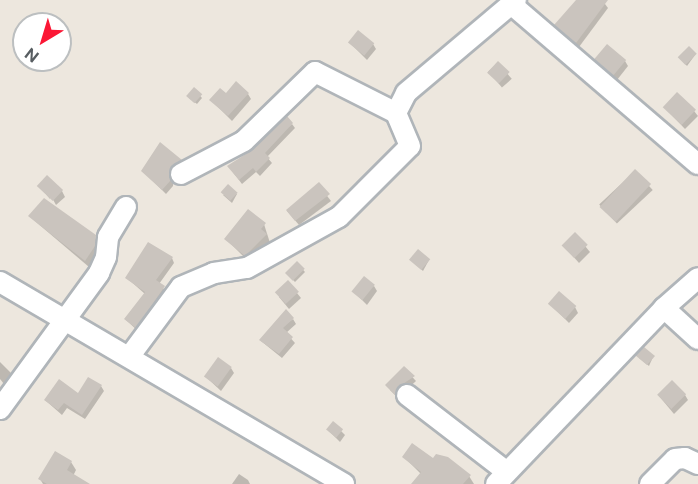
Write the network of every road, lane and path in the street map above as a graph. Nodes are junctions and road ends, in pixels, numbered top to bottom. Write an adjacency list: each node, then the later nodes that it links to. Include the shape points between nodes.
1 (513, 2): 2 (street, via 420,78); 3 (street)
2 (396, 113): 4 (street, via 315,72 244,141); 11 (street, via 410,146 339,217 247,268 214,273 181,286)
3 (698, 164)
4 (181, 174)
5 (126, 207): 9 (street, via 108,237 104,266)
6 (698, 278): 8 (street)
7 (0, 282): 9 (street)
8 (664, 308): 10 (street); 15 (street)
9 (65, 321): 11 (street); 13 (street)
10 (698, 339)
11 (129, 357): 16 (street)
12 (407, 395): 15 (street)
13 (0, 409)
14 (698, 464): 17 (street, via 686,458 675,459)
15 (502, 478)
16 (344, 484)
17 (650, 484)

